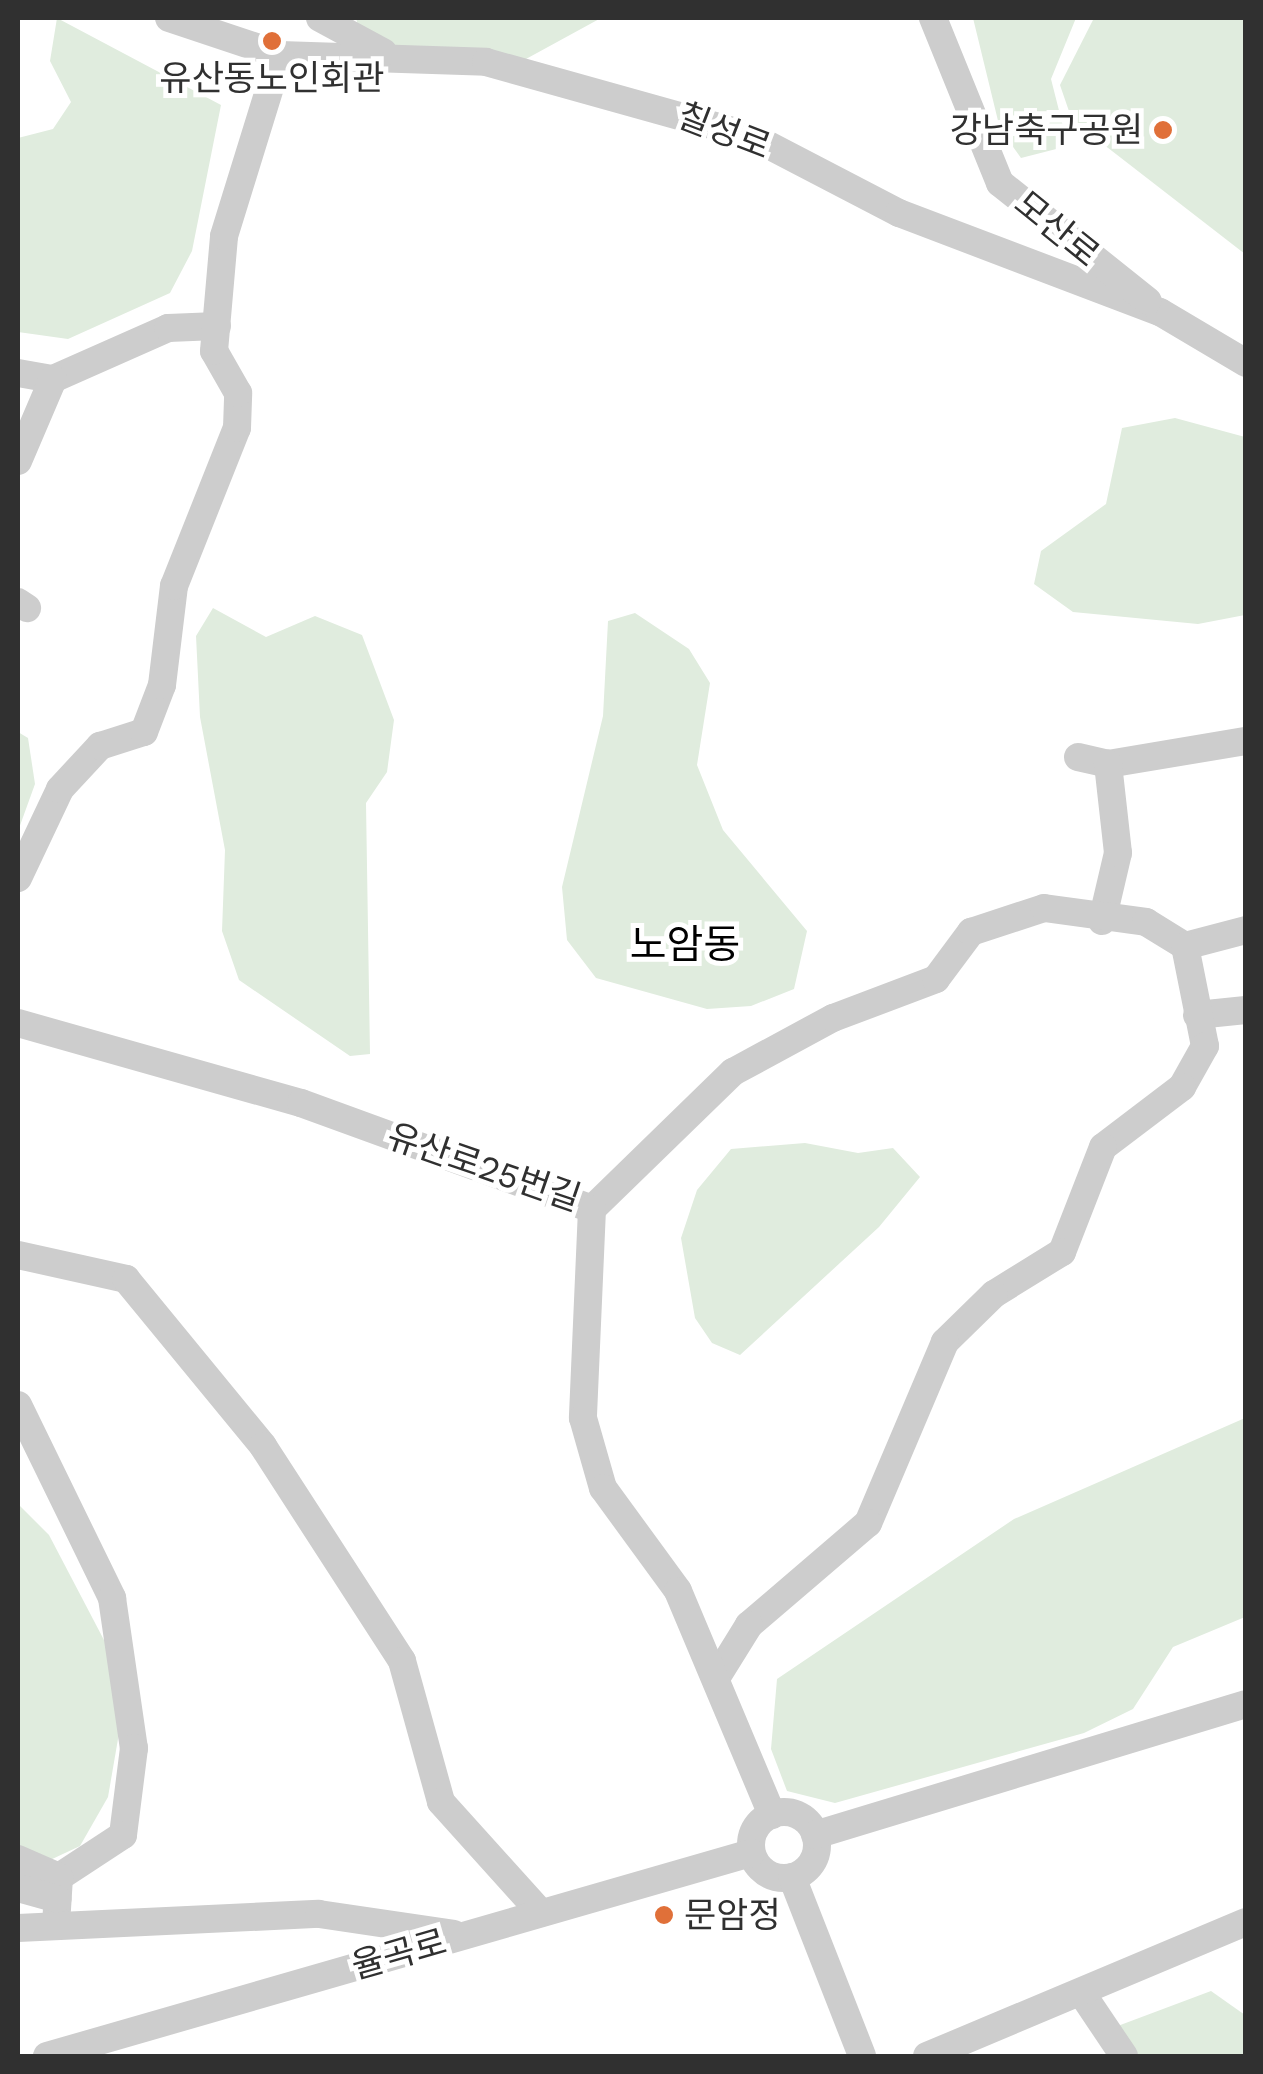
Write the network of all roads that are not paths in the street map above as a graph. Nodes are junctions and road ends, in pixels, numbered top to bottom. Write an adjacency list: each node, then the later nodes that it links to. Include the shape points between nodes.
1 (169, 18): 5 (street, 칠성로)
2 (320, 18): 4 (street)
3 (933, 18): 6 (street, 모산로, via 1000,183)
4 (383, 52): 5 (street, 칠성로); 6 (street, 칠성로, via 503,66 750,136 899,213)
5 (280, 55): 7 (street, via 224,236)
6 (1160, 312): 8 (street, 칠성로)
7 (216, 326): 10 (street, via 168,328); 15 (street, via 214,351 238,393 236,428 174,586 162,686 144,732 100,746 60,789)
8 (1246, 363)
9 (18, 372): 10 (street)
10 (53, 379): 11 (street)
11 (18, 461)
12 (1246, 741): 14 (street)
13 (1078, 757): 14 (street)
14 (1108, 764): 16 (street, via 1118,853)
15 (18, 878)
16 (1102, 921): 18 (street, 유산로25번길, via 1146,922); 22 (street, 유산로25번길, via 1044,908 972,932 936,978 817,1026 733,1072)
17 (1246, 930): 18 (street)
18 (1186, 946): 20 (street)
19 (1246, 1010): 20 (street)
20 (1197, 1014): 25 (street, via 1205,1046 1190,1073 1104,1146 1069,1214 1062,1252 994,1294 944,1344 868,1523 748,1625)
21 (18, 1023): 22 (street, 유산로25번길, via 301,1103)
22 (592, 1208): 25 (street, via 583,1418 603,1488 678,1591)
23 (22, 1246): 34 (street, via 126,1279 263,1446 402,1661 441,1802)
24 (18, 1405): 33 (street, via 106,1582 128,1688 130,1819)
25 (718, 1675): 27 (street)
26 (1246, 1704): 28 (street)
27 (772, 1815): 28 (street, via 802,1818); 29 (street, via 754,1831)
28 (815, 1835): 31 (street, via 815,1856)
29 (752, 1853): 31 (street, via 762,1870); 34 (street, 율곡로)
30 (18, 1859): 33 (street)
31 (792, 1877): 41 (street)
32 (18, 1888): 33 (street)
33 (58, 1901): 36 (street); 37 (street, via 318,1914)
34 (541, 1913): 37 (street, 율곡로)
35 (1246, 1922): 38 (street)
36 (18, 1928)
37 (463, 1935): 40 (street, 율곡로)
38 (1081, 1992): 39 (street); 42 (street)
39 (1100, 2028): 43 (street); 44 (street)
40 (47, 2056)
41 (862, 2056)
42 (927, 2056)
43 (1110, 2056)
44 (1124, 2056)

